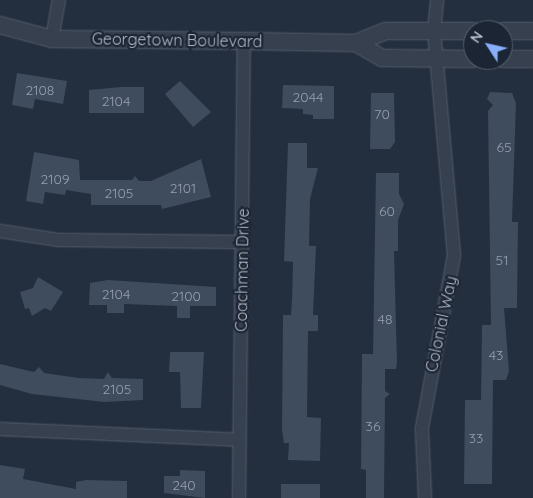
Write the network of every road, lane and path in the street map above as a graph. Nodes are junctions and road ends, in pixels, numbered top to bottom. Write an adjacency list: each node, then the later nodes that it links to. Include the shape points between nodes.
1 (59, 0): 8 (street)
2 (437, 0): 4 (street, Colonial Way)
3 (0, 25): 8 (street, Georgetown Boulevard)
4 (434, 30): 5 (street, Georgetown Boulevard); 10 (street, Georgetown Boulevard, via 386,31); 11 (street, Colonial Way)
5 (463, 31)
6 (513, 31): 7 (street)
7 (533, 31)
8 (52, 39): 9 (street, Georgetown Boulevard)
9 (244, 41): 10 (street, Georgetown Boulevard); 16 (street, Coachman Drive)
10 (356, 43): 11 (street, Georgetown Boulevard, via 382,58)
11 (437, 59): 12 (street, Georgetown Boulevard); 20 (street, Colonial Way, via 454,255 422,428)
12 (463, 59)
13 (513, 59): 14 (street)
14 (533, 59)
15 (0, 231): 16 (street, via 59,240)
16 (242, 242): 18 (street, Coachman Drive)
17 (0, 430): 18 (street)
18 (239, 440): 19 (street, Coachman Drive)
19 (239, 498)
20 (425, 498)

